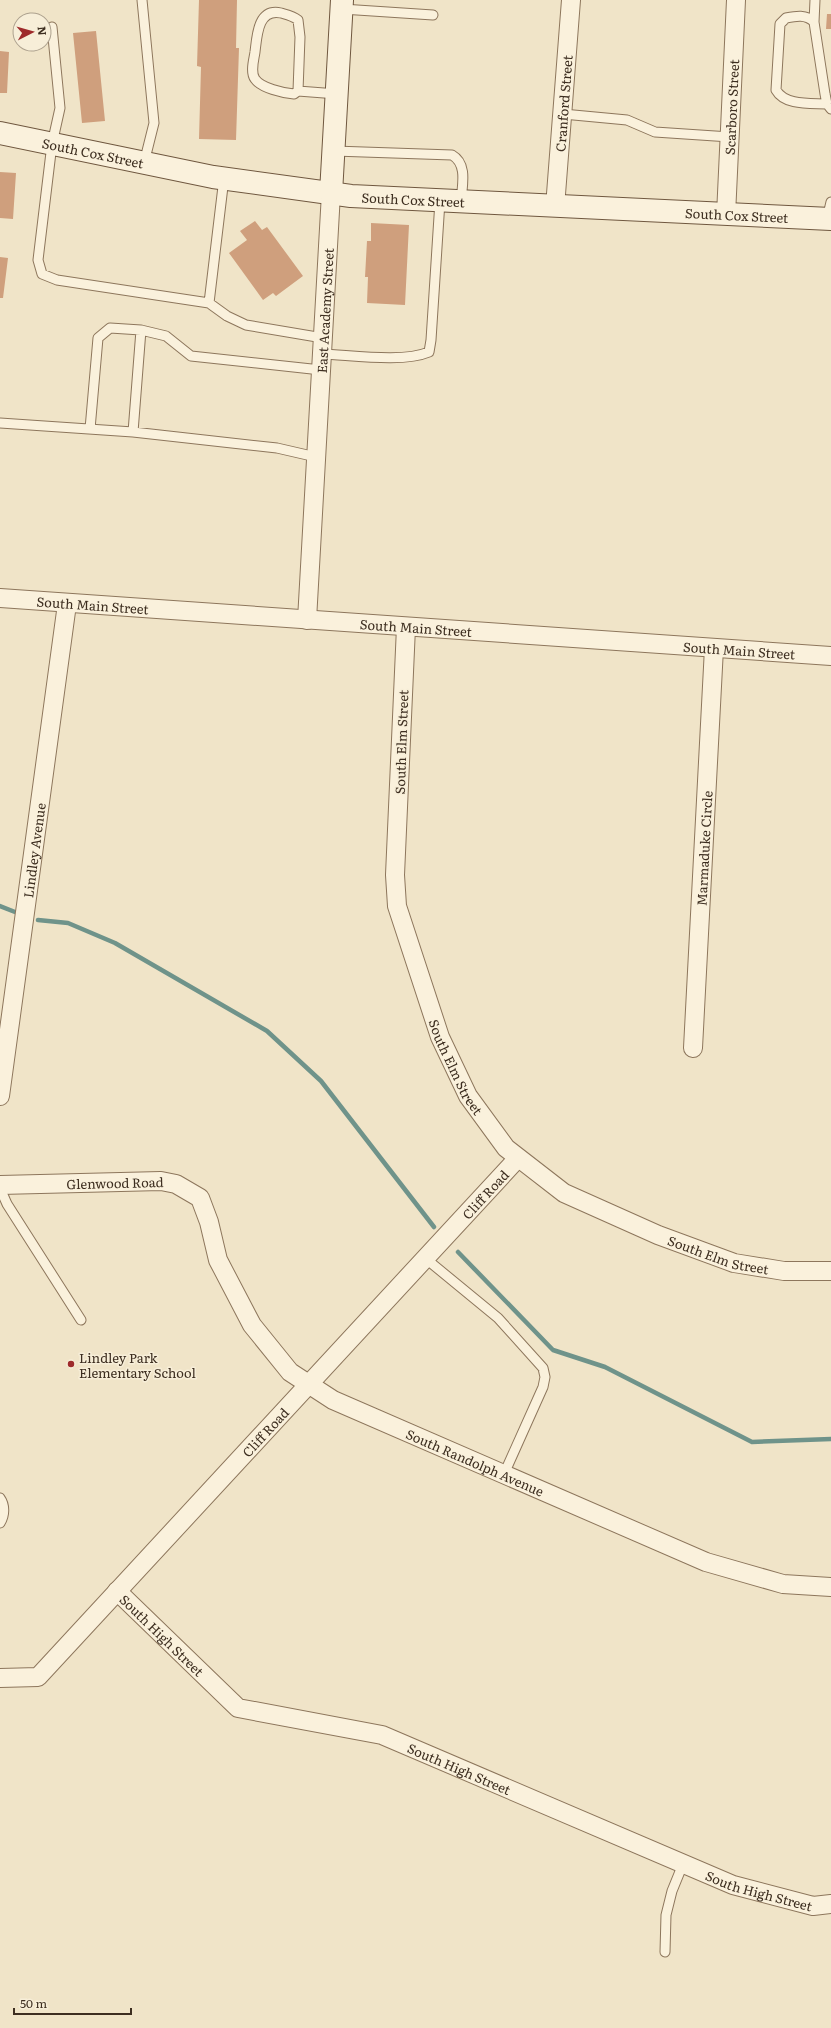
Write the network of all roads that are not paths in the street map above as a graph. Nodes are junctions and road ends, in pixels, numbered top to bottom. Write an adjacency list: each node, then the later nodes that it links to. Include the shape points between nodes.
1 (142, 0): 17 (lane, via 154,123)
2 (571, 0): 12 (street, Cranford Street)
3 (736, 0): 14 (street, Scarboro Street)
4 (815, 0): 7 (lane)
5 (342, 4): 6 (lane); 10 (main road, East Academy Street)
6 (433, 16)
7 (814, 22): 11 (lane); 11 (lane, via 811,18 796,16 786,18 780,24 776,90 788,101)
8 (52, 27): 15 (lane, via 60,108)
9 (298, 91): 9 (lane, via 298,20 293,16 272,12 266,14 260,23 252,68 253,77 281,93 294,94); 10 (lane)
10 (337, 94): 16 (main road, East Academy Street)
11 (829, 106)
12 (562, 114): 14 (lane, via 627,120 655,132); 21 (street, Cranford Street)
13 (0, 133): 15 (main road, South Cox Street)
14 (730, 137): 22 (street, Scarboro Street)
15 (52, 144): 17 (main road, South Cox Street); 24 (lane, via 38,260 42,274 57,280)
16 (334, 151): 19 (main road, East Academy Street); 20 (lane, via 452,155 461,164 463,173)
17 (144, 163): 18 (main road, South Cox Street)
18 (224, 178): 19 (main road, South Cox Street); 24 (lane)
19 (332, 193): 20 (main road, South Cox Street); 26 (street, East Academy Street)
20 (451, 201): 21 (main road, South Cox Street); 26 (lane, via 429,352 420,356 389,357)
21 (555, 207): 22 (main road, South Cox Street)
22 (726, 214): 23 (main road, South Cox Street)
23 (830, 214)
24 (209, 303): 26 (lane, via 246,325)
25 (141, 330): 26 (lane, via 166,336 190,356); 28 (lane, via 110,328 98,338); 29 (lane)
26 (322, 354): 30 (street, East Academy Street)
27 (0, 423): 28 (lane)
28 (90, 428): 29 (lane)
29 (134, 432): 30 (lane, via 277,448)
30 (316, 457): 33 (street, East Academy Street)
31 (0, 598): 32 (street, South Main Street)
32 (67, 604): 33 (street, South Main Street); 38 (street, Lindley Avenue)
33 (307, 620): 34 (street, South Main Street)
34 (406, 627): 35 (street, South Main Street); 39 (street, South Elm Street, via 395,875 397,906 440,1037 468,1096 506,1148)
35 (714, 648): 36 (street, South Main Street); 37 (street, Marmaduke Circle)
36 (831, 656)
37 (692, 1048)
38 (0, 1096)
39 (518, 1158): 42 (street, Cliff Road); 43 (street, South Elm Street, via 564,1193 658,1235 734,1263 784,1271)
40 (0, 1186): 41 (street, Glenwood Road, via 161,1182 176,1184 200,1198); 44 (lane, via 7,1204)
41 (209, 1222): 45 (street, South Randolph Avenue, via 218,1260 252,1325 290,1372)
42 (425, 1258): 45 (street, Cliff Road); 46 (lane, via 498,1318 543,1368 543,1387)
43 (831, 1271)
44 (81, 1320)
45 (309, 1384): 46 (street, South Randolph Avenue, via 333,1400); 50 (street, Cliff Road)
46 (504, 1474): 49 (street, South Randolph Avenue, via 706,1562 782,1584)
47 (0, 1498): 48 (lane, via 4,1509)
48 (0, 1523)
49 (831, 1587)
50 (117, 1591): 51 (street, Cliff Road, via 38,1677); 52 (street, South High Street, via 238,1708 382,1735)
51 (0, 1678)
52 (683, 1864): 53 (street, South High Street, via 733,1885 813,1906); 54 (lane, via 666,1915)
53 (831, 1904)
54 (665, 1952)

